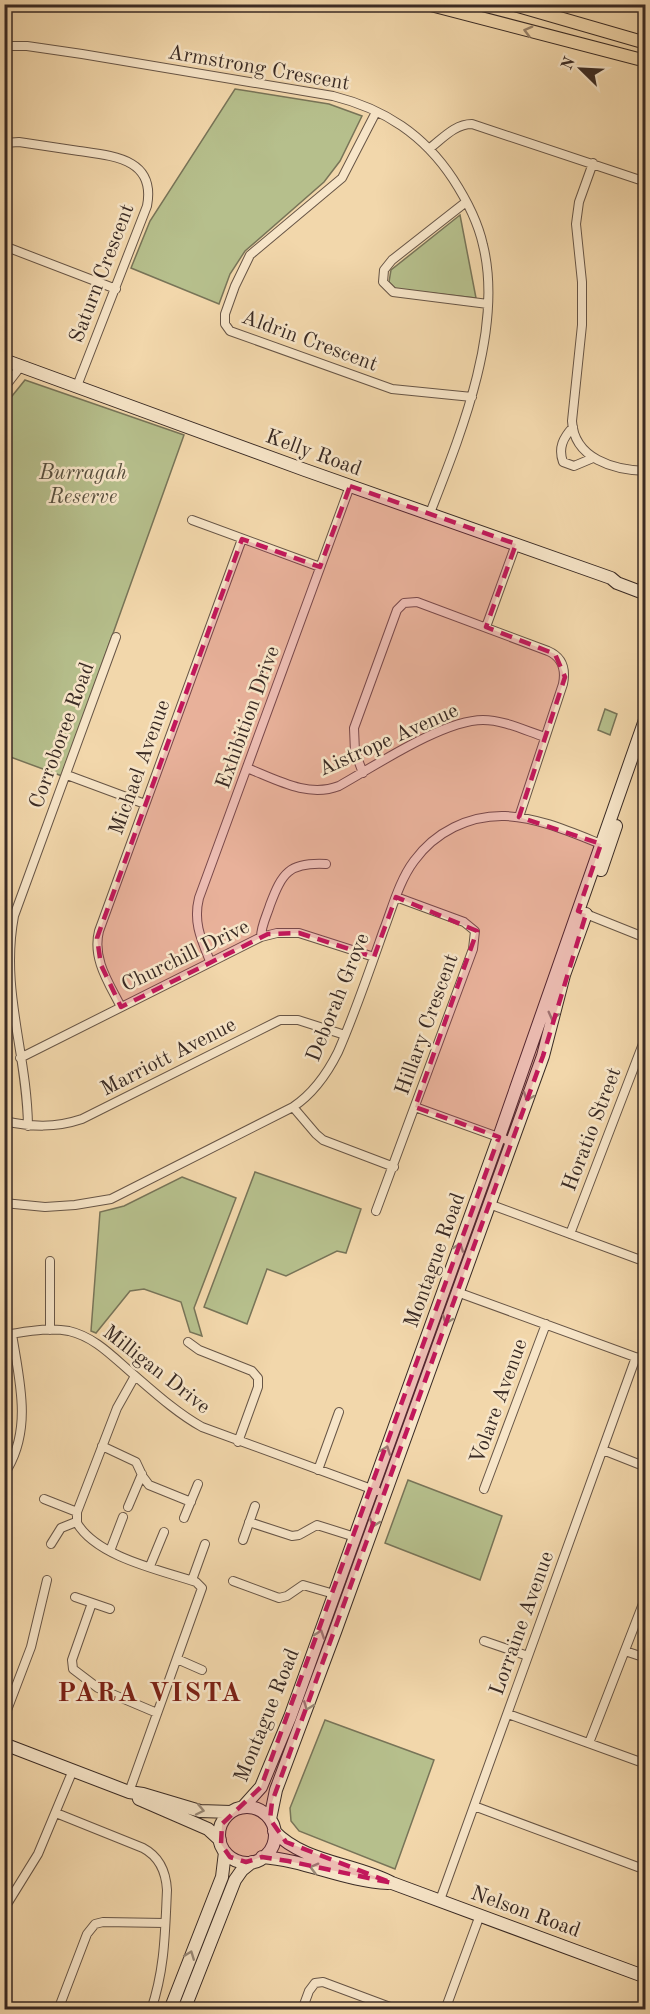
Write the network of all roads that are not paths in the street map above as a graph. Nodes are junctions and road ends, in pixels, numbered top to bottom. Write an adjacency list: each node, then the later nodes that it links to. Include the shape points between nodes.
1 (427, 4): 5 (main road, one-way to 1)
2 (511, 4): 3 (main road)
3 (645, 43)
4 (4, 46): 6 (street, Armstrong Crescent, via 27,46 321,94)
5 (645, 61)
6 (376, 112): 8 (street, Armstrong Crescent); 19 (street, Aldrin Crescent, via 342,177 250,255 225,314 225,324 230,331 392,389)
7 (4, 143): 13 (street, Saturn Crescent, via 114,156 130,162 143,174 149,190 147,206)
8 (430, 148): 9 (street, via 451,131 472,123); 11 (street, Armstrong Crescent)
9 (592, 164): 10 (street); 20 (street, via 576,224 582,325)
10 (645, 182)
11 (466, 202): 14 (street, Armstrong Crescent, via 484,246); 14 (street, via 392,260 384,270 383,282 389,290 401,293)
12 (4, 246): 13 (street)
13 (116, 288): 17 (street, Saturn Crescent)
14 (488, 304): 19 (street, Armstrong Crescent)
15 (4, 360): 16 (main road, Kelly Road)
16 (21, 366): 17 (main road, Kelly Road); 18 (street)
17 (77, 386): 23 (main road, Kelly Road)
18 (4, 388)
19 (472, 397): 24 (street, Armstrong Crescent)
20 (573, 427): 21 (street, via 579,443); 21 (street, via 561,446 563,462 574,466)
21 (593, 458): 22 (street)
22 (645, 471)
23 (350, 486): 24 (main road, Kelly Road); 28 (street, Exhibition Drive)
24 (430, 513): 27 (main road, Kelly Road)
25 (192, 520): 26 (street)
26 (242, 539): 28 (street); 40 (street, Michael Avenue)
27 (516, 544): 29 (main road, Kelly Road); 32 (street)
28 (320, 567): 37 (street, Exhibition Drive)
29 (611, 578): 30 (main road, Kelly Road); 31 (main road, Kelly Road)
30 (645, 586)
31 (645, 594)
32 (486, 627): 35 (street, via 555,654 561,661 565,677); 38 (street, via 417,602 400,606 354,728 355,752)
33 (116, 637): 39 (street, Corroboree Road)
34 (645, 717): 42 (main road, Montague Road)
35 (546, 737): 38 (street, Aistrope Avenue, via 497,722 475,721 430,735); 41 (street)
36 (645, 742): 42 (main road, Montague Road)
37 (247, 768): 38 (street, Aistrope Avenue, via 311,791 332,788); 49 (street, Exhibition Drive, via 197,905 197,927)
38 (363, 773)
39 (67, 775): 40 (street); 53 (street, Corroboree Road, via 14,916 7,948 5,977)
40 (145, 804): 50 (street, Michael Avenue, via 97,938 100,965)
41 (519, 817): 42 (street, Deborah Grove); 44 (street, Deborah Grove, via 483,817 452,828 413,862)
42 (605, 845): 45 (main road, Montague Road)
43 (326, 864): 46 (street, via 295,868 281,878)
44 (396, 897): 48 (street, Deborah Grove); 55 (street, Hillary Crescent, via 464,922 476,933)
45 (582, 913): 47 (street); 58 (main road, Montague Road); 59 (main road, Montague Road, one-way to 59, via 543,1056)
46 (261, 937): 48 (street, Churchill Drive, via 299,933); 49 (street, Churchill Drive)
47 (645, 938)
48 (374, 957): 51 (street, Deborah Grove)
49 (210, 961): 50 (street, Churchill Drive)
50 (121, 1007): 53 (street, Churchill Drive)
51 (345, 1035): 54 (street, Deborah Grove, via 328,1071 309,1095); 57 (street, Marriott Avenue, via 298,1020 280,1020 90,1116 62,1125)
52 (645, 1036): 64 (street, Horatio Street)
53 (20, 1058): 57 (street, Corroboree Road)
54 (293, 1107): 60 (street, via 323,1140); 61 (street, Deborah Grove, via 111,1199 45,1207)
55 (415, 1107): 58 (street); 60 (street, Hillary Crescent)
56 (4, 1120): 57 (street, Marriott Avenue)
57 (28, 1126)
58 (499, 1137): 59 (street); 67 (main road, Montague Road, one-way to 58)
59 (512, 1142): 62 (main road, Montague Road)
60 (394, 1167): 63 (street, Hillary Crescent)
61 (4, 1203)
62 (489, 1204): 64 (street); 68 (main road, Montague Road)
63 (376, 1211)
64 (570, 1234): 66 (street)
65 (50, 1261): 70 (street)
66 (645, 1262)
67 (445, 1287): 68 (main road); 85 (main road, Montague Road, one-way to 67)
68 (457, 1292): 69 (street); 87 (main road, Montague Road, one-way to 87)
69 (546, 1324): 73 (street); 86 (street, Volare Avenue)
70 (50, 1330): 71 (street, Milligan Drive); 75 (street, Milligan Drive, via 68,1331 92,1340)
71 (8, 1335): 81 (street, via 21,1395 22,1420)
72 (188, 1342): 77 (street, via 257,1376 259,1384)
73 (636, 1357): 74 (street); 79 (street, Lorraine Avenue)
74 (645, 1361)
75 (135, 1376): 77 (street, Milligan Drive, via 188,1419); 78 (street, via 119,1402)
76 (339, 1412): 82 (street)
77 (238, 1442): 82 (street, Milligan Drive)
78 (102, 1446): 83 (street, via 134,1460); 92 (street)
79 (603, 1450): 80 (street); 114 (street, Lorraine Avenue)
80 (645, 1467)
81 (8, 1468)
82 (318, 1470): 85 (street, Milligan Drive)
83 (141, 1474): 89 (street, via 152,1487); 91 (street)
84 (198, 1484): 89 (street)
85 (371, 1490): 87 (street, Milligan Drive); 98 (main road, Montague Road)
86 (484, 1490)
87 (385, 1494): 129 (main road, Montague Road, one-way to 129, via 276,1790)
88 (44, 1499): 92 (street)
89 (190, 1502): 94 (street)
90 (255, 1506): 96 (street)
91 (128, 1507)
92 (77, 1512): 95 (street)
93 (123, 1517): 102 (street)
94 (184, 1518)
95 (76, 1522): 100 (street, via 61,1528); 102 (street, via 88,1537)
96 (249, 1522): 98 (street, via 292,1536 317,1525); 99 (street)
97 (164, 1532): 103 (street)
98 (355, 1537): 107 (main road, Montague Road)
99 (243, 1540)
100 (51, 1544)
101 (206, 1544): 104 (street)
102 (110, 1551): 103 (street)
103 (150, 1566): 104 (street)
104 (192, 1580): 116 (street, via 202,1586)
105 (47, 1581): 120 (street, via 31,1647)
106 (233, 1581): 107 (street, via 279,1598 305,1585)
107 (334, 1594): 127 (main road, Montague Road, one-way to 107, via 258,1792 270,1767)
108 (645, 1596): 113 (street)
109 (75, 1597): 110 (street)
110 (92, 1603): 111 (street); 118 (street, via 72,1660 73,1669 98,1688)
111 (110, 1610)
112 (484, 1641): 114 (street)
113 (625, 1651): 115 (street); 121 (street)
114 (528, 1656): 119 (street, Lorraine Avenue)
115 (645, 1658)
116 (177, 1659): 117 (street); 118 (street)
117 (202, 1670)
118 (157, 1713): 125 (street)
119 (508, 1714): 121 (street); 126 (street, Lorraine Avenue)
120 (4, 1718)
121 (590, 1743): 123 (street)
122 (4, 1744): 124 (main road)
123 (645, 1764)
124 (73, 1770): 125 (main road); 128 (street)
125 (129, 1792): 127 (main road, one-way to 127, via 200,1811); 131 (main road, via 208,1829)
126 (474, 1806): 134 (street); 136 (street, Lorraine Avenue)
127 (237, 1810): 129 (main road, via 256,1808); 131 (main road, via 222,1824)
128 (56, 1813): 137 (street, via 34,1863); 139 (street, via 153,1854 162,1865 166,1880)
129 (270, 1819): 130 (main road)
130 (274, 1831): 133 (main road, via 272,1846); 135 (main road, Nelson Road, via 302,1851 375,1874)
131 (220, 1840): 132 (main road)
132 (225, 1852): 133 (main road, via 236,1860); 143 (main road, one-way to 132, via 222,1877)
133 (257, 1860): 135 (main road, Nelson Road, one-way to 133, via 288,1861); 144 (main road, via 239,1873 228,1895)
134 (645, 1870)
135 (392, 1884): 136 (main road, Nelson Road)
136 (440, 1900): 138 (main road, Nelson Road)
137 (4, 1909)
138 (480, 1915): 140 (main road, Nelson Road); 147 (street)
139 (165, 1923): 141 (street, via 95,1924 89,1929); 142 (street, via 163,1963)
140 (645, 1977)
141 (58, 2010)
142 (151, 2010)
143 (170, 2010)
144 (184, 2010)
145 (302, 2010): 146 (street, via 315,1983 323,1982)
146 (398, 2010)
147 (445, 2010)

